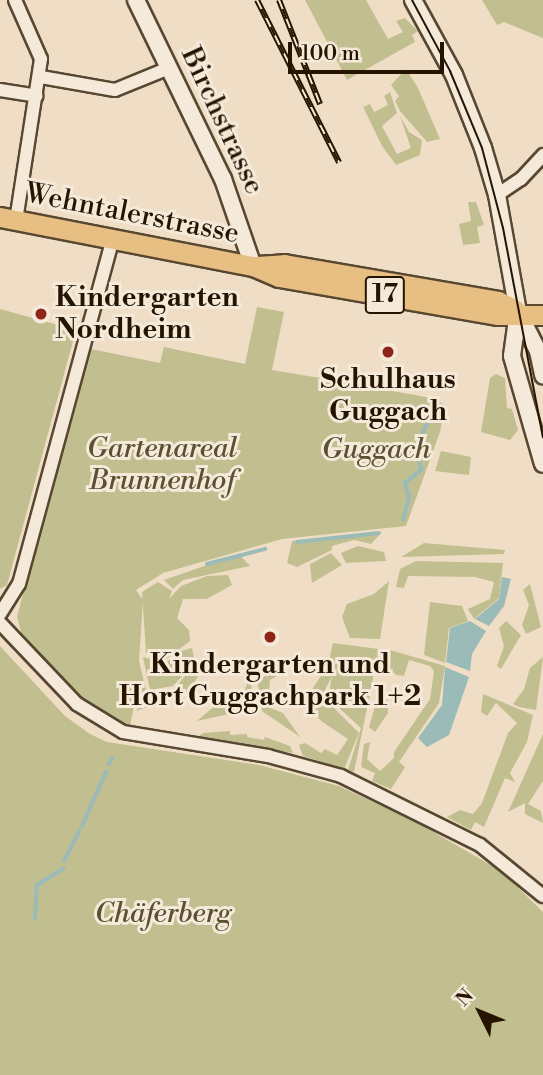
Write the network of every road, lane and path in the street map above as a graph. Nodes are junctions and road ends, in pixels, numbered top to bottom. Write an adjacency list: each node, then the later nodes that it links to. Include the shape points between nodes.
1 (15, 0): 5 (street, via 39,48)
2 (136, 0): 4 (street, Birchstrasse)
3 (413, 0): 9 (street, via 470,111)
4 (169, 68): 5 (street, via 114,90); 12 (street, Birchstrasse, via 223,179)
5 (41, 77): 7 (street)
6 (0, 90): 7 (street)
7 (37, 96): 10 (street)
8 (543, 155): 9 (street, via 522,179)
9 (497, 195): 13 (street)
10 (8, 219): 11 (main road, Wehntalerstrasse / 17)
11 (113, 238): 12 (main road, Wehntalerstrasse / 17); 17 (street, via 19,584)
12 (253, 266): 13 (main road, Wehntalerstrasse / 17, via 279,277 475,311)
13 (518, 312): 14 (main road, Wehntalerstrasse / 17); 15 (street, via 538,351); 16 (street, via 512,356)
14 (543, 316)
15 (543, 375)
16 (543, 464)
17 (0, 614)
18 (0, 622): 19 (street, via 62,693 123,732 268,756 365,786 480,845)
19 (543, 896)

